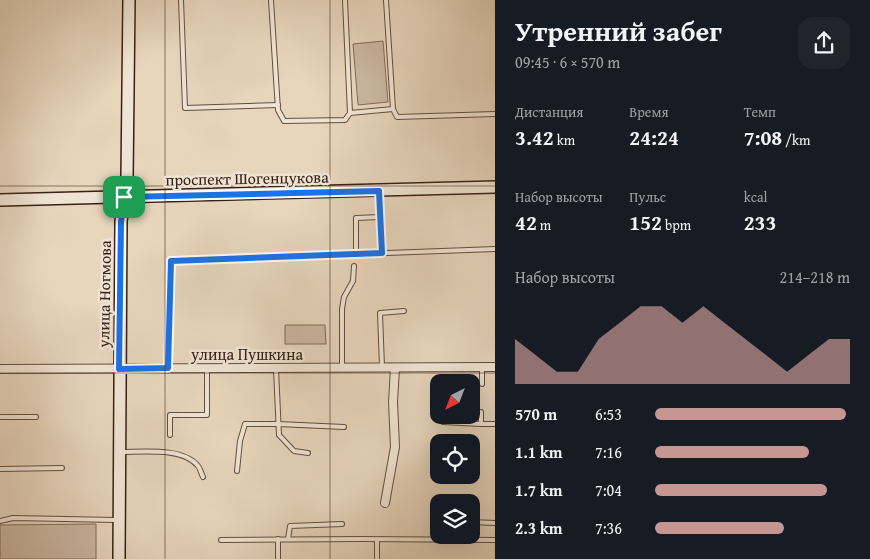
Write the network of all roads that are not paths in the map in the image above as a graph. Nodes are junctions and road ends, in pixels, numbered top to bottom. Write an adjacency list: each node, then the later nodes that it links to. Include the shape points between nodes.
1 (129, 0): 12 (street, улица Ногмова, via 127,178)
2 (181, 0): 6 (lane, via 185,108)
3 (271, 0): 6 (lane)
4 (345, 0): 8 (lane)
5 (386, 0): 7 (lane)
6 (278, 105): 8 (lane, via 284,121 345,120)
7 (394, 109): 8 (lane); 9 (lane, via 398,117)
8 (350, 113)
9 (495, 114)
10 (495, 187): 11 (street, проспект Шогенцукова)
11 (379, 191): 12 (street, проспект Шогенцукова); 14 (lane)
12 (124, 197): 13 (street, проспект Шогенцукова); 29 (street, улица Ногмова)
13 (0, 200)
14 (380, 217): 16 (lane); 17 (lane, via 356,218)
15 (495, 249): 16 (lane)
16 (382, 253): 17 (lane)
17 (356, 254): 22 (lane, via 171,261)
18 (354, 266): 25 (lane, via 353,281 344,297 342,309)
19 (404, 311): 26 (lane, via 380,313)
20 (482, 367): 21 (street, улица Пушкина); 27 (street, улица Пушкина); 30 (lane)
21 (495, 367)
22 (168, 368): 23 (street, улица Пушкина); 29 (street, улица Пушкина)
23 (208, 368): 24 (street, улица Пушкина); 38 (lane, via 207,415 170,415)
24 (276, 368): 25 (street, улица Пушкина); 34 (lane)
25 (342, 368): 26 (street, улица Пушкина)
26 (382, 368): 27 (street, улица Пушкина)
27 (395, 368): 45 (street, via 395,447)
28 (0, 369): 29 (street, улица Пушкина)
29 (119, 369): 39 (street, улица Ногмова)
30 (482, 384)
31 (481, 412): 35 (lane)
32 (0, 417): 33 (lane)
33 (36, 418)
34 (278, 424): 37 (lane); 40 (lane, via 279,435 294,451); 43 (lane, via 245,424)
35 (481, 424): 36 (lane)
36 (495, 424)
37 (344, 427)
38 (170, 435)
39 (119, 452): 44 (lane, via 180,455 198,466); 46 (street, улица Ногмова)
40 (308, 453)
41 (62, 468): 42 (lane)
42 (0, 469)
43 (237, 471)
44 (203, 477)
45 (385, 503)
46 (119, 520): 47 (lane, via 13,518); 56 (street, улица Ногмова)
47 (0, 522)
48 (480, 522): 49 (lane)
49 (495, 523)
50 (342, 524): 52 (lane, via 290,526)
51 (278, 539): 52 (lane); 53 (lane); 57 (lane)
52 (288, 539): 54 (lane)
53 (221, 540)
54 (377, 540): 55 (lane); 58 (lane)
55 (495, 540)
56 (119, 559)
57 (278, 559)
58 (378, 559)

